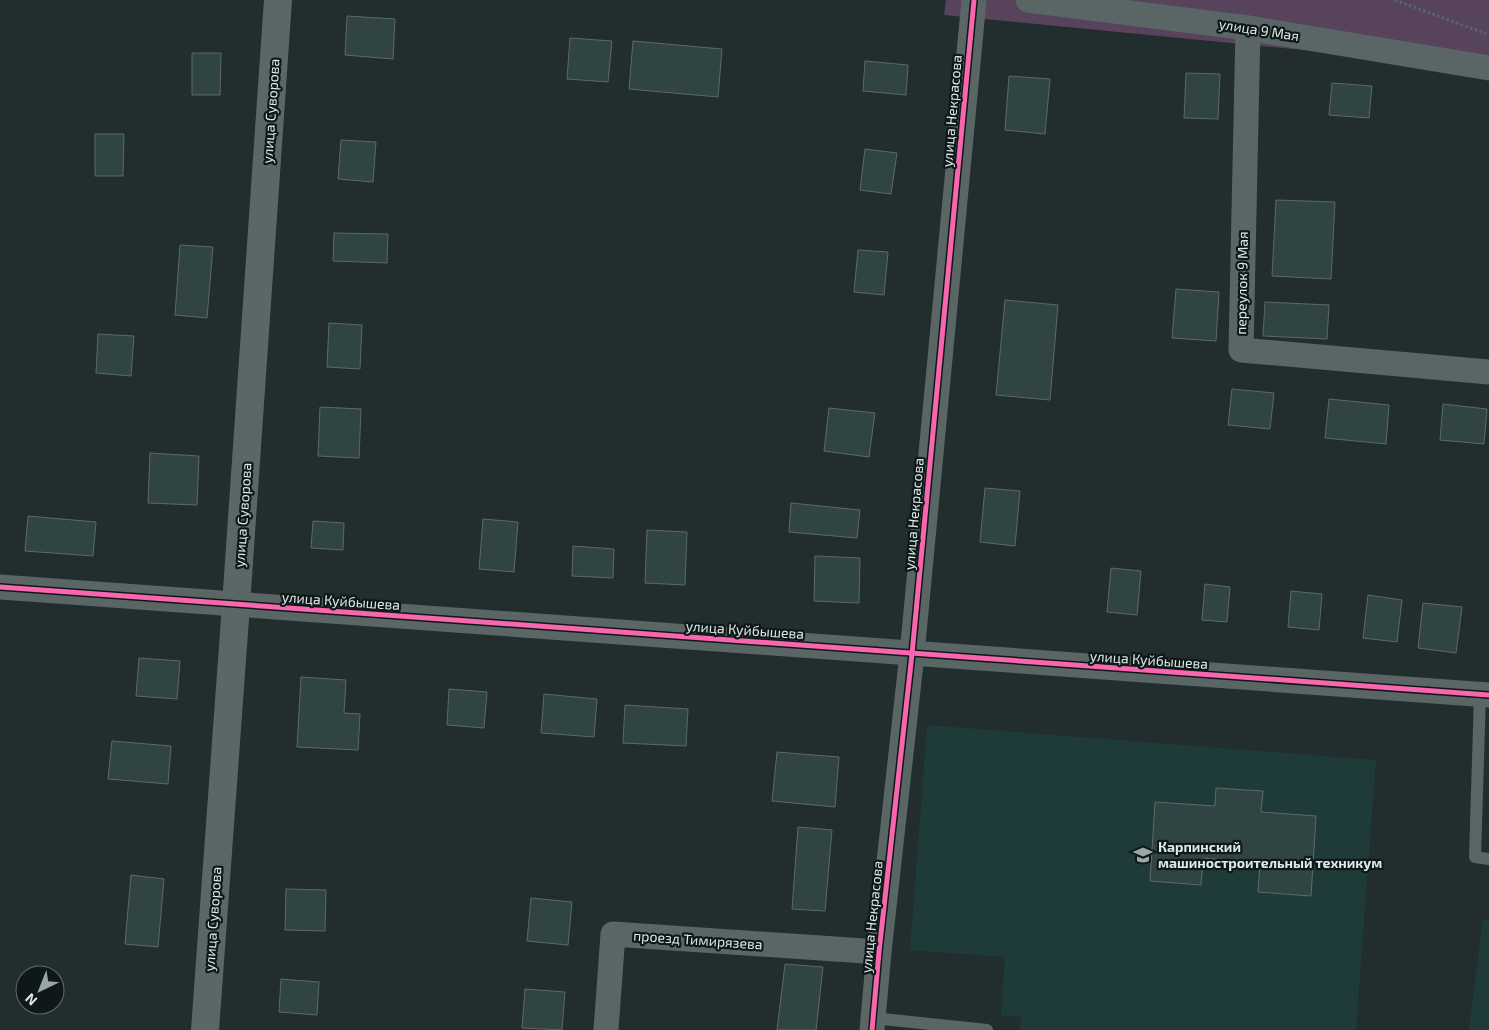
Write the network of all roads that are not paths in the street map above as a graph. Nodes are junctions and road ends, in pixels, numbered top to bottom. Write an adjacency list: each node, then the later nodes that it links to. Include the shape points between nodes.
1 (278, 0): 8 (street, улица Суворова)
2 (974, 0): 9 (street, улица Некрасова)
3 (1028, 0): 4 (street, улица 9 Мая)
4 (1248, 28): 5 (street, улица 9 Мая); 6 (street, переулок 9 Мая, via 1241,350)
5 (1489, 68)
6 (1489, 372)
7 (0, 588): 8 (street, улица Куйбышева)
8 (236, 604): 9 (street, улица Куйбышева); 14 (street, улица Суворова)
9 (912, 654): 10 (street, улица Куйбышева); 12 (street, улица Некрасова)
10 (1485, 695): 11 (lane, via 1475,857)
11 (1489, 859)
12 (879, 952): 13 (street, улица Некрасова); 15 (street, проезд Тимирязева, via 613,934)
13 (873, 1024): 16 (lane)
14 (205, 1030)
15 (606, 1030)
16 (988, 1030)

